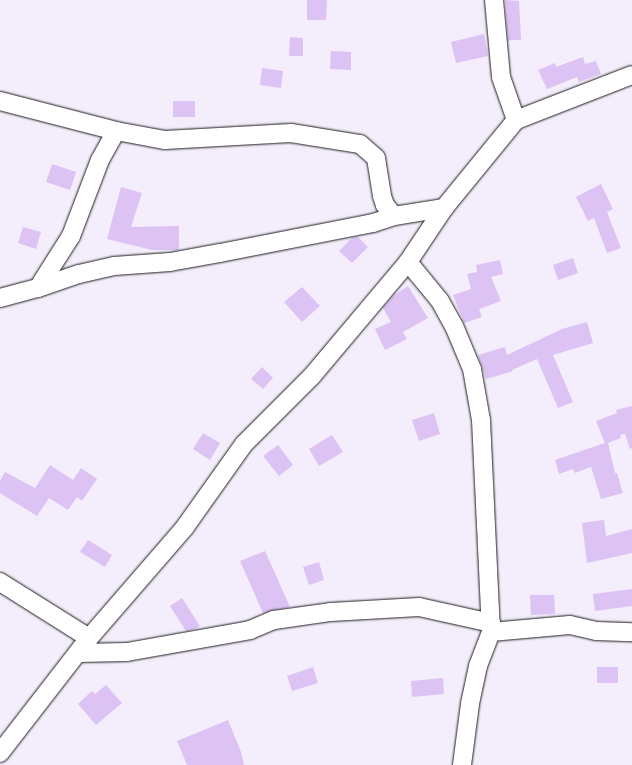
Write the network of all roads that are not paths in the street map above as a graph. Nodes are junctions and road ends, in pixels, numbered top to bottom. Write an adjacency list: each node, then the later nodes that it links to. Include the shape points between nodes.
1 (494, 0): 4 (street, via 501,77)
2 (632, 75): 4 (street)
3 (0, 101): 5 (street)
4 (516, 120): 6 (street)
5 (116, 131): 7 (street, via 165,140 291,133 360,144 376,158 382,196 385,205); 9 (street, via 100,160 71,236)
6 (444, 208): 7 (street); 8 (street)
7 (394, 216): 9 (street, via 373,223 170,262 114,266 79,274)
8 (408, 262): 12 (street, via 440,301 454,326 472,369 477,390); 14 (street, via 312,376 244,444 185,527)
9 (38, 288): 10 (street)
10 (0, 298)
11 (0, 582): 14 (street)
12 (491, 628): 13 (street, via 570,626 596,631); 15 (street, via 419,607 331,612 274,620 250,630 127,652); 17 (street, via 478,666)
13 (632, 632)
14 (89, 638): 15 (street)
15 (78, 653): 16 (street)
16 (0, 753)
17 (462, 765)

